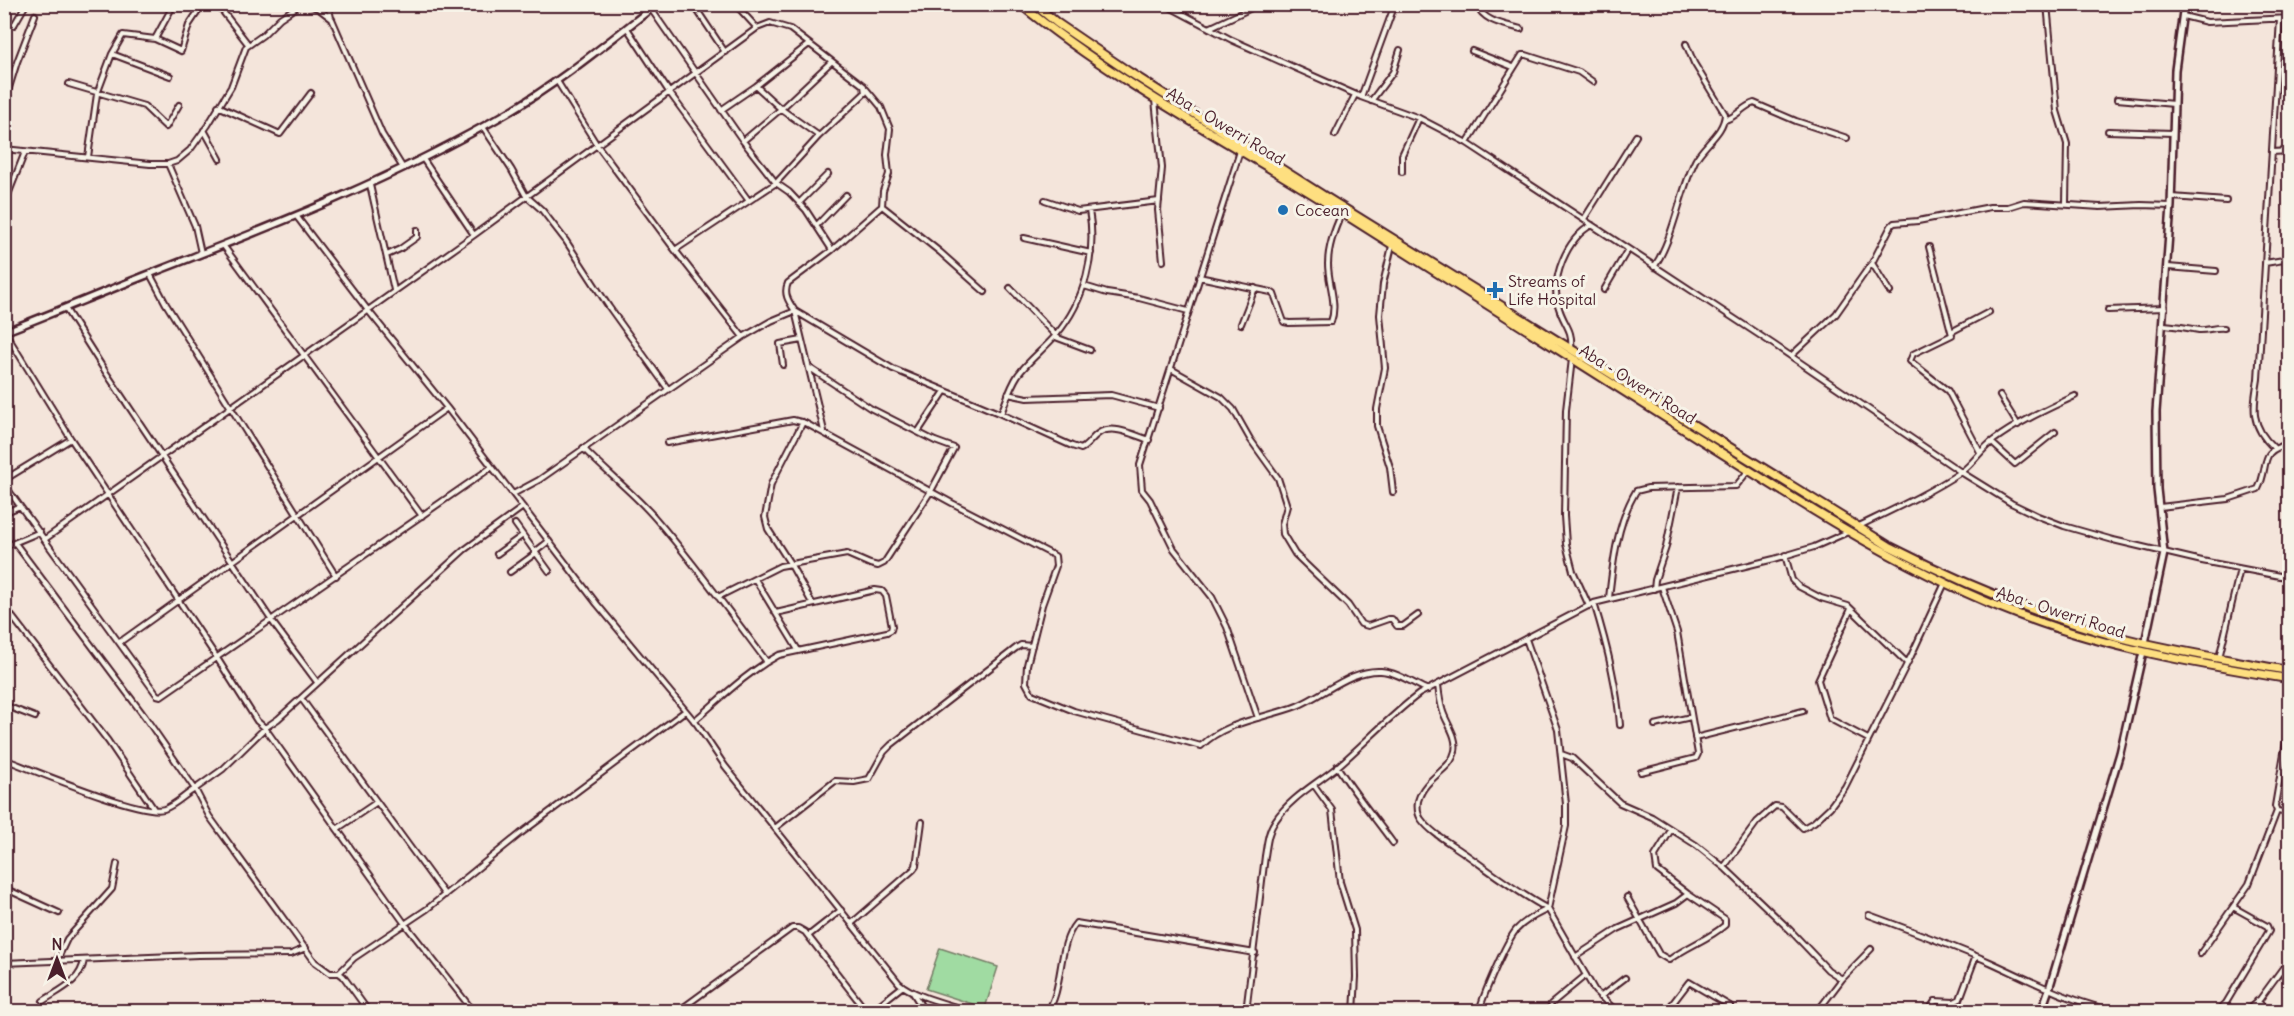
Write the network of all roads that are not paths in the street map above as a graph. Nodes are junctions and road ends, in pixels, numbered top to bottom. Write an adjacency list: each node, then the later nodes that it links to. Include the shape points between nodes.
1 (174, 4): 31 (street)
2 (217, 4): 32 (street)
3 (302, 4): 32 (street)
4 (308, 4): 24 (street)
5 (328, 4): 24 (street)
6 (657, 4): 19 (street)
7 (693, 4): 37 (street)
8 (735, 4): 28 (street)
9 (1020, 4): 53 (highway, Aba - Owerri Road)
10 (1034, 4): 150 (highway, Aba - Owerri Road, via 1129,72)
11 (1164, 4): 29 (street)
12 (1260, 4): 29 (street)
13 (1395, 4): 52 (street)
14 (1476, 4): 30 (street, via 1488,19)
15 (2047, 4): 97 (street, via 2057,111 2067,144)
16 (2184, 4): 22 (street)
17 (2287, 4): 23 (street)
18 (26, 6): 26 (street, via 14,26)
19 (651, 9): 27 (street); 41 (street)
20 (197, 13): 31 (street, via 181,51)
21 (35, 15): 56 (street)
22 (2182, 16): 25 (street, via 2207,22); 58 (street)
23 (2288, 18): 25 (street)
24 (332, 19): 84 (street, via 380,128)
25 (2280, 19): 79 (street)
26 (4, 21)
27 (627, 28): 43 (street); 48 (street)
28 (757, 28): 33 (street, via 766,23 780,24); 37 (street)
29 (1208, 28): 51 (street)
30 (1521, 29)
31 (155, 39): 38 (street, via 123,34)
32 (248, 44): 59 (street, via 231,87)
33 (809, 44): 39 (street); 46 (street)
34 (1686, 44): 63 (street, via 1725,114)
35 (1400, 50): 55 (street, via 1393,72)
36 (1472, 51): 40 (street)
37 (725, 52): 41 (street)
38 (112, 54): 42 (street); 50 (street)
39 (831, 62): 47 (street); 60 (street)
40 (1513, 67): 44 (street, via 1526,55 1579,72); 73 (street)
41 (696, 74): 48 (street); 61 (street)
42 (170, 76)
43 (557, 81): 64 (street); 74 (street)
44 (1593, 82)
45 (69, 84): 50 (street)
46 (756, 86): 60 (street); 61 (street)
47 (866, 89): 69 (street); 99 (street, via 881,107 890,129 889,174)
48 (669, 92): 74 (street); 92 (street)
49 (311, 93): 59 (street, via 280,134)
50 (97, 94): 57 (street, via 144,106 166,127); 80 (street)
51 (1355, 94): 52 (street); 68 (street)
52 (1361, 98): 55 (street)
53 (1155, 99): 76 (highway, Aba - Owerri Road); 94 (street, via 1162,168)
54 (2117, 99): 58 (street)
55 (1371, 101): 62 (street)
56 (4, 104)
57 (179, 105)
58 (2174, 105): 67 (street)
59 (218, 106): 65 (street)
60 (781, 109): 69 (street); 72 (street)
61 (721, 110): 72 (street)
62 (1419, 118): 73 (street); 85 (street, via 1402,155)
63 (1724, 120): 71 (street, via 1734,118 1754,103); 123 (street, via 1697,156 1664,253)
64 (483, 127): 82 (street); 90 (street)
65 (204, 130): 81 (street); 83 (street, via 190,150)
66 (2108, 131): 67 (street)
67 (2174, 133): 91 (street)
68 (1335, 135)
69 (819, 136): 87 (street)
70 (1636, 136): 104 (street)
71 (1846, 138)
72 (743, 141): 87 (street)
73 (1467, 143): 104 (street)
74 (597, 144): 90 (street); 114 (street)
75 (4, 149): 78 (street)
76 (1240, 150): 102 (highway, Aba - Owerri Road); 127 (street)
77 (2289, 151): 79 (street)
78 (25, 152): 80 (street); 98 (street)
79 (2272, 152): 122 (street)
80 (88, 157): 83 (street)
81 (219, 159)
82 (423, 159): 84 (street); 108 (street)
83 (168, 164): 117 (street, via 195,226)
84 (404, 168): 88 (street)
85 (1402, 172)
86 (828, 174): 96 (street)
87 (776, 183): 92 (street); 96 (street)
88 (370, 185): 103 (street); 118 (street)
89 (846, 195): 105 (street)
90 (526, 196): 108 (street); 158 (street, via 566,241)
91 (2172, 197): 95 (street); 100 (street)
92 (749, 201): 114 (street)
93 (1045, 201): 101 (street, via 1073,210)
94 (1159, 201): 101 (street); 120 (street)
95 (2226, 201)
96 (799, 203): 105 (street)
97 (2066, 203): 100 (street, via 2100,207); 121 (street, via 2024,202 1894,223)
98 (4, 205)
99 (882, 206): 115 (street); 133 (street)
100 (2171, 206): 124 (street)
101 (1089, 210): 116 (street)
102 (1342, 213): 111 (highway, Aba - Owerri Road); 130 (street, via 1329,248 1331,322 1284,322 1274,294)
103 (297, 217): 110 (street); 137 (street)
104 (1584, 219): 106 (street)
105 (817, 225): 115 (street)
106 (1592, 225): 113 (street); 150 (street, via 1577,236 1558,282 1557,301 1572,337)
107 (417, 230): 118 (street, via 417,237)
108 (474, 235): 131 (street)
109 (1024, 238): 116 (street)
110 (224, 245): 117 (street); 152 (street)
111 (1392, 246): 154 (highway, Aba - Owerri Road); 188 (street, via 1380,315 1385,368 1377,426)
112 (1929, 247): 145 (street)
113 (1628, 249): 123 (street); 132 (street)
114 (675, 250): 148 (street)
115 (832, 250): 139 (street, via 786,286 787,299)
116 (1091, 253): 128 (street)
117 (201, 254): 126 (street)
118 (387, 255): 131 (street)
119 (2289, 259): 122 (street)
120 (1163, 261)
121 (1872, 263): 134 (street); 153 (street, via 1831,320)
122 (2265, 263): 177 (street, via 2253,406 2262,436)
123 (1654, 267): 153 (street)
124 (2168, 267): 125 (street); 136 (street)
125 (2216, 271)
126 (150, 274): 135 (street); 163 (street)
127 (1199, 277): 130 (street); 140 (street)
128 (1084, 286): 140 (street); 147 (street, via 1069,318)
129 (1010, 288): 147 (street)
130 (1255, 288): 142 (street)
131 (394, 290): 137 (street)
132 (1604, 290)
133 (985, 292)
134 (1890, 292)
135 (65, 308): 146 (street); 180 (street)
136 (2165, 308): 138 (street); 143 (street)
137 (367, 309): 152 (street); 164 (street)
138 (2108, 310)
139 (795, 311): 148 (street); 149 (street); 159 (street, via 893,369)
140 (1188, 311): 157 (street)
141 (1989, 312): 145 (street)
142 (1241, 324)
143 (2164, 325): 144 (street, via 2199,330); 193 (street, via 2156,412)
144 (2224, 328)
145 (1953, 331): 179 (street, via 1947,338 1913,354 1910,361 1948,391)
146 (5, 332): 172 (street)
147 (1055, 335): 151 (street); 160 (street, via 1018,375)
148 (743, 337): 158 (street)
149 (802, 340): 155 (street, via 780,344); 156 (street)
150 (1571, 349): 198 (highway, Aba - Owerri Road)
151 (1090, 350)
152 (305, 355): 163 (street); 181 (street)
153 (1791, 356): 184 (street)
154 (1572, 358): 183 (highway, Aba - Owerri Road); 227 (street, via 1566,410 1566,535 1573,571)
155 (783, 364)
156 (810, 368): 169 (street); 170 (street, via 870,408)
157 (1171, 369): 165 (street); 230 (street, via 1221,397 1233,409 1278,478 1287,506 1283,534 1295,554 1348,605 1361,624 1368,626 1392,619 1397,626 1403,626)
158 (669, 389): 178 (street)
159 (945, 392): 166 (street); 170 (street)
160 (1008, 394): 165 (street, via 1026,398 1111,395); 166 (street)
161 (2000, 396): 168 (street)
162 (2075, 396): 168 (street)
163 (230, 407): 180 (street); 195 (street)
164 (447, 408): 181 (street); 182 (street)
165 (1159, 408): 173 (street)
166 (1001, 414): 173 (street, via 1081,449 1105,429)
167 (803, 422): 169 (street); 174 (street, via 793,420); 211 (street, via 771,484 765,517 768,530)
168 (2018, 425): 175 (street)
169 (824, 432): 187 (street)
170 (918, 432): 187 (street, via 954,448)
171 (2055, 432): 175 (street, via 2015,464)
172 (70, 439): 185 (street); 190 (street)
173 (1149, 440): 255 (street, via 1140,465 1142,490 1174,549 1212,597 1227,627)
174 (667, 442)
175 (1991, 442): 179 (street)
176 (2289, 444): 177 (street)
177 (2274, 447): 193 (street, via 2268,454 2258,489 2228,499)
178 (583, 448): 189 (street); 221 (street, via 656,519)
179 (1980, 452): 184 (street)
180 (162, 457): 190 (street); 210 (street)
181 (379, 458): 195 (street); 196 (street)
182 (492, 467): 189 (street); 196 (street)
183 (1749, 470): 186 (street, via 1736,486); 199 (highway, Aba - Owerri Road)
184 (1961, 472): 198 (street); 207 (street, via 2038,516)
185 (4, 482): 191 (street)
186 (1678, 487): 220 (street); 222 (street, via 1636,491 1615,552)
187 (931, 491): 211 (street, via 884,563 878,566 847,554); 235 (street, via 1054,555 1056,566)
188 (1393, 492)
189 (513, 494): 192 (street)
190 (109, 495): 202 (street); 223 (street)
191 (21, 506): 194 (street); 200 (street)
192 (522, 507): 203 (street); 246 (street, via 464,550)
193 (2160, 507): 207 (street)
194 (4, 513)
195 (298, 516): 210 (street); 215 (street)
196 (422, 516): 215 (street)
197 (515, 524): 201 (street)
198 (1858, 527): 234 (highway, Aba - Owerri Road, via 1932,568 2015,604)
199 (1848, 531): 209 (street); 218 (highway, Aba - Owerri Road)
200 (40, 532): 202 (street); 204 (street)
201 (523, 535): 206 (street); 208 (street)
202 (45, 540): 233 (street)
203 (549, 541): 206 (street); 251 (street)
204 (15, 543): 205 (street); 268 (street)
205 (4, 548)
206 (536, 553): 213 (street); 214 (street)
207 (2164, 553): 212 (street); 234 (street)
208 (497, 554)
209 (1785, 555): 219 (street); 228 (street, via 1792,580 1798,586)
210 (232, 561): 223 (street); 231 (street)
211 (791, 565): 217 (street, via 780,566); 224 (street)
212 (2240, 569): 216 (street); 239 (street)
213 (549, 571)
214 (510, 572)
215 (336, 576): 231 (street)
216 (2289, 578)
217 (755, 579): 221 (street); 229 (street)
218 (1945, 583): 237 (highway, Aba - Owerri Road, via 2022,616); 241 (street)
219 (1662, 587): 220 (street); 254 (street, via 1677,632)
220 (1654, 589): 222 (street)
221 (718, 597): 240 (street)
222 (1609, 598): 225 (street)
223 (179, 600): 233 (street); 238 (street)
224 (812, 603): 229 (street); 236 (street, via 882,591 891,630)
225 (1594, 603): 227 (street); 258 (street, via 1603,630)
226 (4, 606): 270 (street, via 108,741)
227 (1589, 606): 232 (street)
228 (1851, 609): 241 (street); 262 (street, via 1818,680 1830,719)
229 (776, 612): 236 (street)
230 (1418, 615)
231 (272, 620): 238 (street); 246 (street)
232 (1526, 639): 247 (street); 263 (street, via 1558,730)
233 (120, 642): 238 (street, via 161,696)
234 (2145, 643): 239 (highway, Aba - Owerri Road)
235 (1032, 646): 255 (street, via 1026,683 1032,694 1074,711 1201,746 1210,737); 274 (street, via 1016,648 909,729 884,752 869,778 836,781)
236 (798, 650): 240 (street)
237 (2143, 652): 243 (highway, Aba - Owerri Road); 308 (street, via 2120,753)
238 (217, 658): 260 (street)
239 (2219, 658): 242 (highway, Aba - Owerri Road)
240 (767, 662): 257 (street)
241 (1907, 663): 262 (street)
242 (2246, 663): 243 (highway); 244 (highway, Aba - Owerri Road)
243 (2244, 671): 245 (highway, Aba - Owerri Road)
244 (2289, 671)
245 (2289, 679)
246 (317, 682): 249 (street)
247 (1438, 685): 248 (street); 285 (street, via 1455,751 1447,766 1437,772 1422,792 1417,812 1442,837)
248 (1428, 690): 255 (street, via 1387,672 1369,672 1299,705); 265 (street, via 1396,711)
249 (301, 698): 260 (street); 269 (street)
250 (4, 705): 253 (street)
251 (685, 711): 257 (street); 282 (street)
252 (1803, 711): 261 (street)
253 (34, 717)
254 (1691, 717): 259 (street); 261 (street)
255 (1258, 718)
256 (2289, 718): 271 (street)
257 (694, 721): 274 (street)
258 (1620, 725)
259 (1656, 725)
260 (265, 728): 268 (street); 275 (street)
261 (1695, 738): 266 (street, via 1696,758)
262 (1868, 739): 279 (street, via 1845,787 1814,822 1803,828 1782,807 1775,806 1757,822)
263 (1561, 754): 276 (street, via 1572,758 1620,803); 285 (street, via 1566,826)
264 (4, 759): 270 (street, via 109,799)
265 (1337, 766): 267 (street); 277 (street)
266 (1641, 772)
267 (1314, 785): 295 (street, via 1286,807 1269,835); 324 (street, via 1332,810 1340,882 1355,930)
268 (195, 789): 270 (street, via 176,803); 293 (street, via 209,816)
269 (377, 802): 275 (street); 282 (street)
270 (154, 810)
271 (2277, 810): 272 (street); 284 (street, via 2249,884)
272 (2289, 813)
273 (922, 822): 291 (street, via 916,866)
274 (775, 828): 286 (street)
275 (337, 829): 290 (street)
276 (1671, 830): 279 (street); 281 (street, via 1655,856 1655,865)
277 (1393, 843)
278 (117, 864): 299 (street, via 112,889 67,939)
279 (1724, 867): 306 (street)
280 (4, 888): 287 (street)
281 (1688, 894): 289 (street); 289 (street, via 1726,922 1712,937 1669,960 1659,954)
282 (445, 895): 290 (street)
283 (1627, 897): 289 (street)
284 (2233, 907): 296 (street); 332 (street, via 2267,926 2269,931 2226,1003)
285 (1548, 909): 298 (street); 325 (street, via 1513,933)
286 (841, 910): 291 (street); 292 (street)
287 (59, 913)
288 (1869, 915): 297 (street)
289 (1639, 920): 298 (street)
290 (405, 924): 303 (street, via 354,958); 317 (street)
291 (852, 924): 307 (street)
292 (808, 936): 318 (street, via 792,928); 319 (street)
293 (306, 948): 300 (street, via 291,954); 303 (street, via 323,969)
294 (1871, 949): 306 (street)
295 (1255, 953): 322 (street, via 1076,923 1060,966 1054,1002); 323 (street)
296 (2200, 954)
297 (1976, 956): 308 (street); 329 (street, via 1960,999 1935,1001)
298 (1575, 957): 304 (street)
299 (57, 960): 300 (street); 301 (street)
300 (84, 960): 311 (street, via 79,975)
301 (4, 963)
302 (2289, 972): 312 (street, via 2282,969)
303 (339, 973): 316 (street)
304 (1586, 975): 310 (street); 313 (street)
305 (1625, 978): 310 (street)
306 (1842, 980): 328 (street)
307 (903, 986): 309 (street); 319 (street)
308 (2049, 989): 315 (street); 330 (street)
309 (912, 992): 320 (street); 321 (street)
310 (1600, 997): 326 (street)
311 (43, 1001)
312 (2257, 1001): 333 (street); 334 (street)
313 (1551, 1004)
314 (1730, 1006): 327 (street, via 1689,982)
315 (2105, 1010): 331 (street)
316 (369, 1011)
317 (474, 1011)
318 (677, 1011)
319 (869, 1011)
320 (925, 1011)
321 (971, 1011)
322 (1047, 1011)
323 (1246, 1011)
324 (1354, 1011)
325 (1479, 1011)
326 (1617, 1011)
327 (1666, 1011)
328 (1817, 1011)
329 (1928, 1011)
330 (2041, 1011)
331 (2120, 1011)
332 (2217, 1011)
333 (2245, 1011)
334 (2269, 1011)

